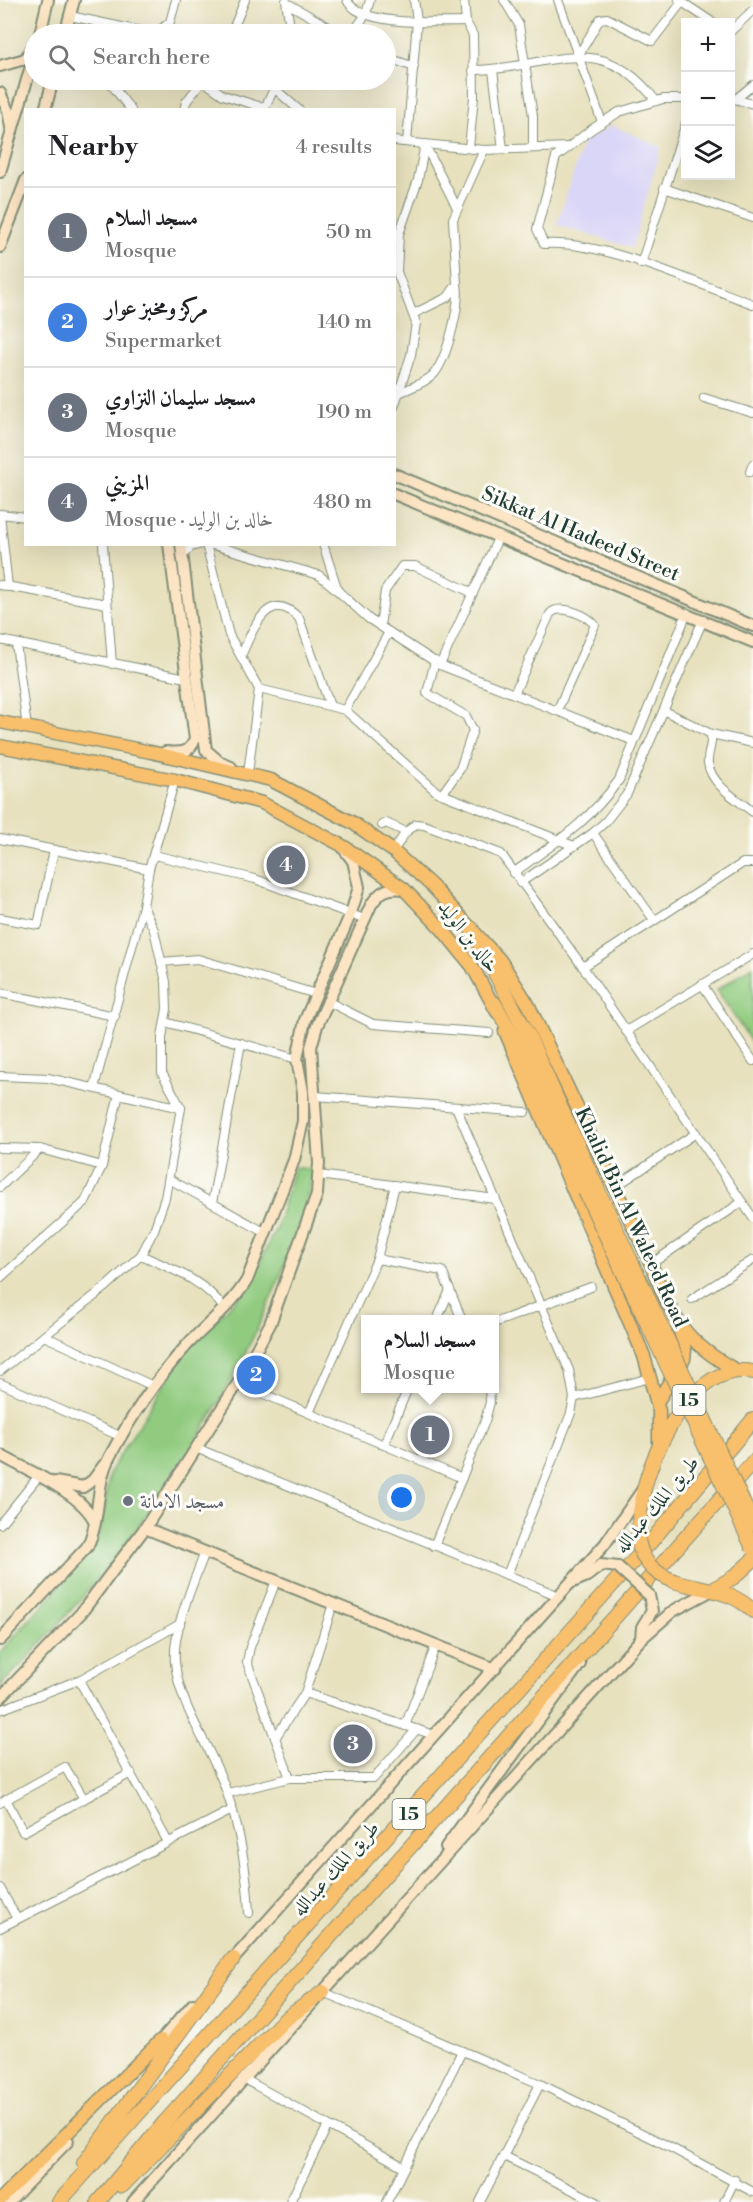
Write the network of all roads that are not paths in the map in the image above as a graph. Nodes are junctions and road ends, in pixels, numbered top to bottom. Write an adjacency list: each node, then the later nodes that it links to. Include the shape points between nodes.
1 (48, 0): 20 (main road)
2 (74, 0): 15 (main road)
3 (176, 0): 24 (street)
4 (245, 0): 25 (street)
5 (348, 0): 14 (street)
6 (370, 0): 14 (street)
7 (414, 0): 18 (street)
8 (464, 0): 19 (street)
9 (504, 0): 33 (street, via 519,25)
10 (558, 0): 30 (street)
11 (680, 1): 16 (street); 30 (street, via 652,41 607,18 600,19)
12 (286, 2): 26 (street); 27 (street)
13 (753, 10): 29 (street)
14 (366, 14): 18 (street); 28 (street)
15 (70, 16): 17 (street); 21 (main road)
16 (705, 18)
17 (97, 21): 22 (street); 23 (street)
18 (417, 21): 19 (street); 35 (street)
19 (466, 22): 36 (street, via 473,35)
20 (42, 24)
21 (68, 24)
22 (97, 24)
23 (110, 24)
24 (167, 24)
25 (235, 24)
26 (289, 24)
27 (324, 24)
28 (359, 24)
29 (735, 27)
30 (578, 56): 33 (street); 51 (street, via 600,58 640,81); 60 (street)
31 (24, 59): 34 (main road)
32 (396, 61): 35 (street)
33 (526, 63): 37 (street); 68 (street)
34 (0, 66)
35 (414, 67): 64 (street)
36 (473, 70): 37 (street); 67 (street)
37 (494, 70): 69 (street)
38 (753, 85): 48 (street)
39 (25, 90): 62 (main road)
40 (50, 90): 53 (main road)
41 (52, 90): 54 (main road)
42 (116, 90): 55 (street)
43 (195, 90): 56 (street)
44 (216, 90): 57 (street)
45 (273, 90): 58 (street)
46 (276, 90): 59 (street)
47 (0, 93): 62 (main road)
48 (735, 97)
49 (735, 98): 52 (street)
50 (681, 99): 51 (street)
51 (657, 101): 60 (street, via 619,112)
52 (753, 104)
53 (46, 108)
54 (51, 108)
55 (129, 108)
56 (184, 108)
57 (262, 108)
58 (265, 108)
59 (297, 108)
60 (602, 122): 66 (street)
61 (685, 126): 73 (street)
62 (12, 136): 71 (main road)
63 (396, 141): 64 (street)
64 (407, 142): 65 (street)
65 (425, 144): 67 (street); 74 (street); 79 (street, via 418,180 399,234)
66 (569, 147): 68 (street); 77 (street, via 556,157 537,229 544,244 604,250)
67 (469, 148): 70 (street)
68 (533, 148): 69 (street)
69 (503, 149): 70 (street)
70 (484, 150): 74 (street)
71 (0, 172)
72 (24, 185): 76 (main road)
73 (664, 188): 75 (street); 77 (street)
74 (457, 208): 78 (street, via 453,219)
75 (753, 218)
76 (0, 247)
77 (641, 264): 80 (street)
78 (457, 284): 81 (street, via 448,297); 82 (street, via 456,321 436,370 424,381)
79 (398, 287): 81 (street)
80 (753, 304)
81 (413, 314): 82 (street, via 416,323 411,355)
82 (399, 393): 84 (street)
83 (704, 398): 85 (street)
84 (396, 401)
85 (753, 413)
86 (396, 475): 105 (main road, Sikkat Al Hadeed Street)
87 (396, 495): 90 (main road, Sikkat Al Hadeed Street)
88 (0, 514): 89 (street); 98 (street)
89 (24, 517)
90 (499, 536): 100 (street); 102 (main road, Sikkat Al Hadeed Street)
91 (103, 546): 101 (street)
92 (169, 546): 113 (main road)
93 (196, 546): 97 (street)
94 (207, 546): 110 (street, via 229,635)
95 (213, 546): 99 (street, via 319,575)
96 (324, 546): 99 (street)
97 (181, 550): 127 (main road, via 206,750 220,763)
98 (4, 586): 101 (street)
99 (338, 591): 104 (street)
100 (473, 593): 104 (street, via 415,566 402,566 385,591); 111 (street)
101 (107, 604): 112 (street)
102 (687, 613): 103 (main road, Sikkat Al Hadeed Street); 123 (street)
103 (704, 620): 108 (main road, Sikkat Al Hadeed Street); 119 (street)
104 (380, 626): 106 (street)
105 (753, 626)
106 (389, 632): 111 (street); 117 (street)
107 (0, 640): 109 (street)
108 (753, 642)
109 (16, 644): 112 (street); 121 (street)
110 (241, 656): 114 (street); 116 (street, via 266,611 278,607 291,609 299,618)
111 (438, 663): 115 (street); 129 (street, via 427,693 466,716 473,730 460,769)
112 (112, 664): 113 (street)
113 (186, 678): 126 (main road, via 195,739 192,747 185,752)
114 (259, 689): 116 (street); 127 (street)
115 (514, 694): 118 (street); 118 (street, via 552,611 560,608 593,622 594,628)
116 (330, 706): 117 (street)
117 (345, 710): 129 (street)
118 (557, 711): 123 (street)
119 (665, 711): 122 (street); 133 (street, via 627,794)
120 (0, 722): 121 (main road, خالد بن الوليد)
121 (27, 728): 126 (main road, خالد بن الوليد)
122 (711, 734): 124 (street); 130 (street, via 708,764 713,776)
123 (634, 741): 135 (street, via 619,780 581,825)
124 (753, 743)
125 (0, 746): 128 (main road, خالد بن الوليد)
126 (151, 752): 127 (main road, خالد بن الوليد)
127 (248, 773): 139 (main road, خالد بن الوليد, via 271,780 353,823)
128 (175, 780): 136 (main road, خالد بن الوليد, via 262,803); 140 (street)
129 (442, 794): 135 (street)
130 (753, 812)
131 (382, 825): 132 (street)
132 (406, 832): 139 (street); 145 (street, via 416,824 424,825 501,854)
133 (593, 833): 137 (street); 152 (street)
134 (0, 839): 138 (street)
135 (560, 840): 137 (street); 145 (street)
136 (343, 846): 147 (main road, خالد بن الوليد); 149 (main road, via 358,877)
137 (574, 846): 146 (street)
138 (54, 850): 144 (street); 150 (street, via 38,925)
139 (393, 851): 153 (main road, خالد بن الوليد)
140 (154, 855): 144 (street); 149 (street, via 255,879)
141 (753, 856): 142 (street)
142 (743, 863): 143 (street); 152 (street)
143 (753, 863)
144 (149, 869): 148 (street)
145 (513, 873): 146 (street)
146 (520, 883): 156 (street)
147 (404, 889): 151 (main road, via 378,893); 161 (main road, خالد بن الوليد, via 472,966)
148 (142, 906): 155 (street, via 154,930); 162 (street)
149 (351, 913): 151 (street); 159 (main road)
150 (0, 918)
151 (364, 919): 160 (main road)
152 (654, 920): 156 (street)
153 (471, 928): 183 (main road, خالد بن الوليد, via 500,960 528,1004); 185 (highway, Khalid Bin Al Waleed Road, via 528,1035)
154 (753, 954): 157 (street)
155 (161, 962): 159 (street, via 198,959); 163 (street)
156 (583, 967): 164 (street)
157 (702, 984): 164 (street); 168 (street)
158 (0, 993): 162 (street)
159 (316, 994): 167 (main road, via 305,1020)
160 (327, 1001): 165 (street, via 373,1024); 172 (main road, via 311,1047)
161 (494, 1003): 185 (highway, Khalid Bin Al Waleed Road); 208 (main road, خالد بن الوليد, via 633,1329)
162 (115, 1016): 170 (street)
163 (165, 1022): 166 (street); 174 (street, via 162,1073)
164 (626, 1031): 176 (street)
165 (489, 1033)
166 (241, 1043): 167 (street); 188 (street)
167 (297, 1059): 190 (main road, via 303,1121 294,1160)
168 (753, 1061)
169 (0, 1076): 170 (street, via 48,1077)
170 (94, 1088): 171 (street)
171 (118, 1094): 174 (street); 179 (street)
172 (315, 1096): 173 (street); 180 (main road)
173 (456, 1107): 175 (street); 186 (street)
174 (181, 1108): 181 (street)
175 (525, 1112)
176 (696, 1133): 183 (street); 187 (street)
177 (0, 1148): 178 (street)
178 (40, 1149): 179 (street); 184 (street)
179 (102, 1166): 195 (street, via 85,1202)
180 (319, 1175): 182 (street); 210 (main road, via 310,1216 270,1324)
181 (169, 1179): 188 (street); 191 (street, via 154,1230)
182 (395, 1185): 186 (street); 192 (street)
183 (615, 1186): 194 (main road, خالد بن الوليد)
184 (0, 1187)
185 (591, 1189): 230 (highway, Khalid Bin Al Waleed Road, bridge); 233 (highway, Khalid Bin Al Waleed Road, bridge)
186 (495, 1199): 199 (street)
187 (742, 1202): 189 (street); 194 (street)
188 (212, 1203): 190 (street)
189 (753, 1218)
190 (266, 1233): 200 (main road, via 247,1280)
191 (141, 1255): 200 (street, via 210,1290); 205 (street)
192 (377, 1259): 197 (street, via 442,1271); 216 (street)
193 (753, 1260): 198 (street)
194 (651, 1264): 204 (main road, خالد بن الوليد)
195 (0, 1278)
196 (591, 1287): 199 (street)
197 (450, 1290): 201 (street); 202 (street)
198 (692, 1299)
199 (540, 1306): 203 (street); 214 (street, via 569,1370)
200 (224, 1308): 211 (main road)
201 (439, 1315)
202 (460, 1315)
203 (499, 1321)
204 (679, 1325): 206 (main road, خالد بن الوليد, via 712,1358); 215 (main road, via 684,1359)
205 (44, 1336): 207 (street); 211 (street)
206 (748, 1370): 221 (highway, خالد بن الوليد / 15, via 714,1379 698,1389)
207 (0, 1371)
208 (650, 1378): 214 (street); 215 (main road, خالد بن الوليد)
209 (0, 1383): 218 (street)
210 (238, 1383): 216 (street); 220 (main road)
211 (153, 1386): 218 (main road)
212 (406, 1393): 219 (street)
213 (489, 1393): 226 (street, via 485,1421)
214 (573, 1398): 236 (street, via 571,1413)
215 (657, 1402): 221 (main road, خالد بن الوليد)
216 (309, 1413): 219 (street)
217 (753, 1420): 282 (highway, طريق الملك عبدالله / 15, via 593,1607)
218 (122, 1437): 223 (main road)
219 (384, 1444): 226 (street)
220 (196, 1449): 231 (main road); 232 (street)
221 (658, 1449): 227 (highway, خالد بن الوليد / 15)
222 (0, 1455): 225 (main road)
223 (108, 1460): 225 (main road, via 83,1487); 228 (main road)
224 (753, 1462): 243 (highway, 15)
225 (38, 1477): 228 (main road, via 90,1510); 229 (street)
226 (462, 1478): 232 (street)
227 (645, 1486): 238 (main road, via 605,1544); 239 (highway, خالد بن الوليد / 15, bridge, via 638,1540 641,1554 650,1566 674,1581)
228 (95, 1523): 246 (main road, via 87,1547)
229 (0, 1524)
230 (753, 1524)
231 (145, 1528): 234 (main road); 251 (main road, via 81,1612)
232 (434, 1546): 236 (street)
233 (753, 1548)
234 (205, 1552): 237 (main road); 244 (street)
235 (753, 1560): 239 (highway)
236 (507, 1575): 240 (street)
237 (276, 1581): 241 (main road); 256 (street, via 250,1647 248,1662)
238 (572, 1582): 240 (main road); 245 (main road, bridge, via 601,1565 618,1567 649,1595 652,1607)
239 (714, 1589): 242 (highway, خالد بن الوليد / 15); 245 (main road, via 673,1611)
240 (559, 1596): 248 (main road)
241 (333, 1604): 247 (main road); 250 (street)
242 (753, 1611)
243 (611, 1622): 265 (main road); 283 (highway, 15)
244 (180, 1624): 249 (street); 259 (street, via 175,1660 180,1687)
245 (641, 1639): 265 (main road)
246 (0, 1640)
247 (436, 1645): 248 (main road); 253 (street)
248 (495, 1669): 255 (main road)
249 (80, 1680): 252 (street); 257 (street)
250 (305, 1693): 253 (street); 256 (street)
251 (0, 1698)
252 (0, 1710)
253 (405, 1726): 254 (street)
254 (417, 1729): 255 (street); 258 (street, via 374,1778)
255 (434, 1735): 269 (main road)
256 (275, 1738): 258 (street)
257 (131, 1773): 260 (street); 263 (street)
258 (290, 1778): 259 (street)
259 (228, 1793): 262 (street)
260 (84, 1799): 261 (street, via 23,1832); 261 (street, via 65,1767)
261 (3, 1801)
262 (232, 1810): 263 (street); 266 (street, via 245,1853)
263 (168, 1842): 267 (street)
264 (0, 1888): 267 (street)
265 (408, 1898): 270 (main road)
266 (249, 1913)
267 (17, 1919): 268 (street)
268 (0, 1928)
269 (233, 1959): 271 (main road); 282 (highway)
270 (323, 1992): 272 (street); 273 (main road); 284 (highway, via 283,2021)
271 (161, 2040): 280 (main road); 281 (main road)
272 (462, 2051): 274 (street); 277 (street)
273 (244, 2079): 275 (street); 285 (main road)
274 (540, 2084): 276 (street); 278 (street)
275 (328, 2125): 277 (street); 286 (street)
276 (504, 2156): 288 (street); 289 (street)
277 (404, 2168): 287 (street)
278 (735, 2180): 279 (street); 290 (street)
279 (753, 2192)
280 (0, 2200)
281 (10, 2202)
282 (57, 2202)
283 (98, 2202)
284 (105, 2202)
285 (134, 2202)
286 (290, 2202)
287 (387, 2202)
288 (480, 2202)
289 (597, 2202)
290 (724, 2202)

